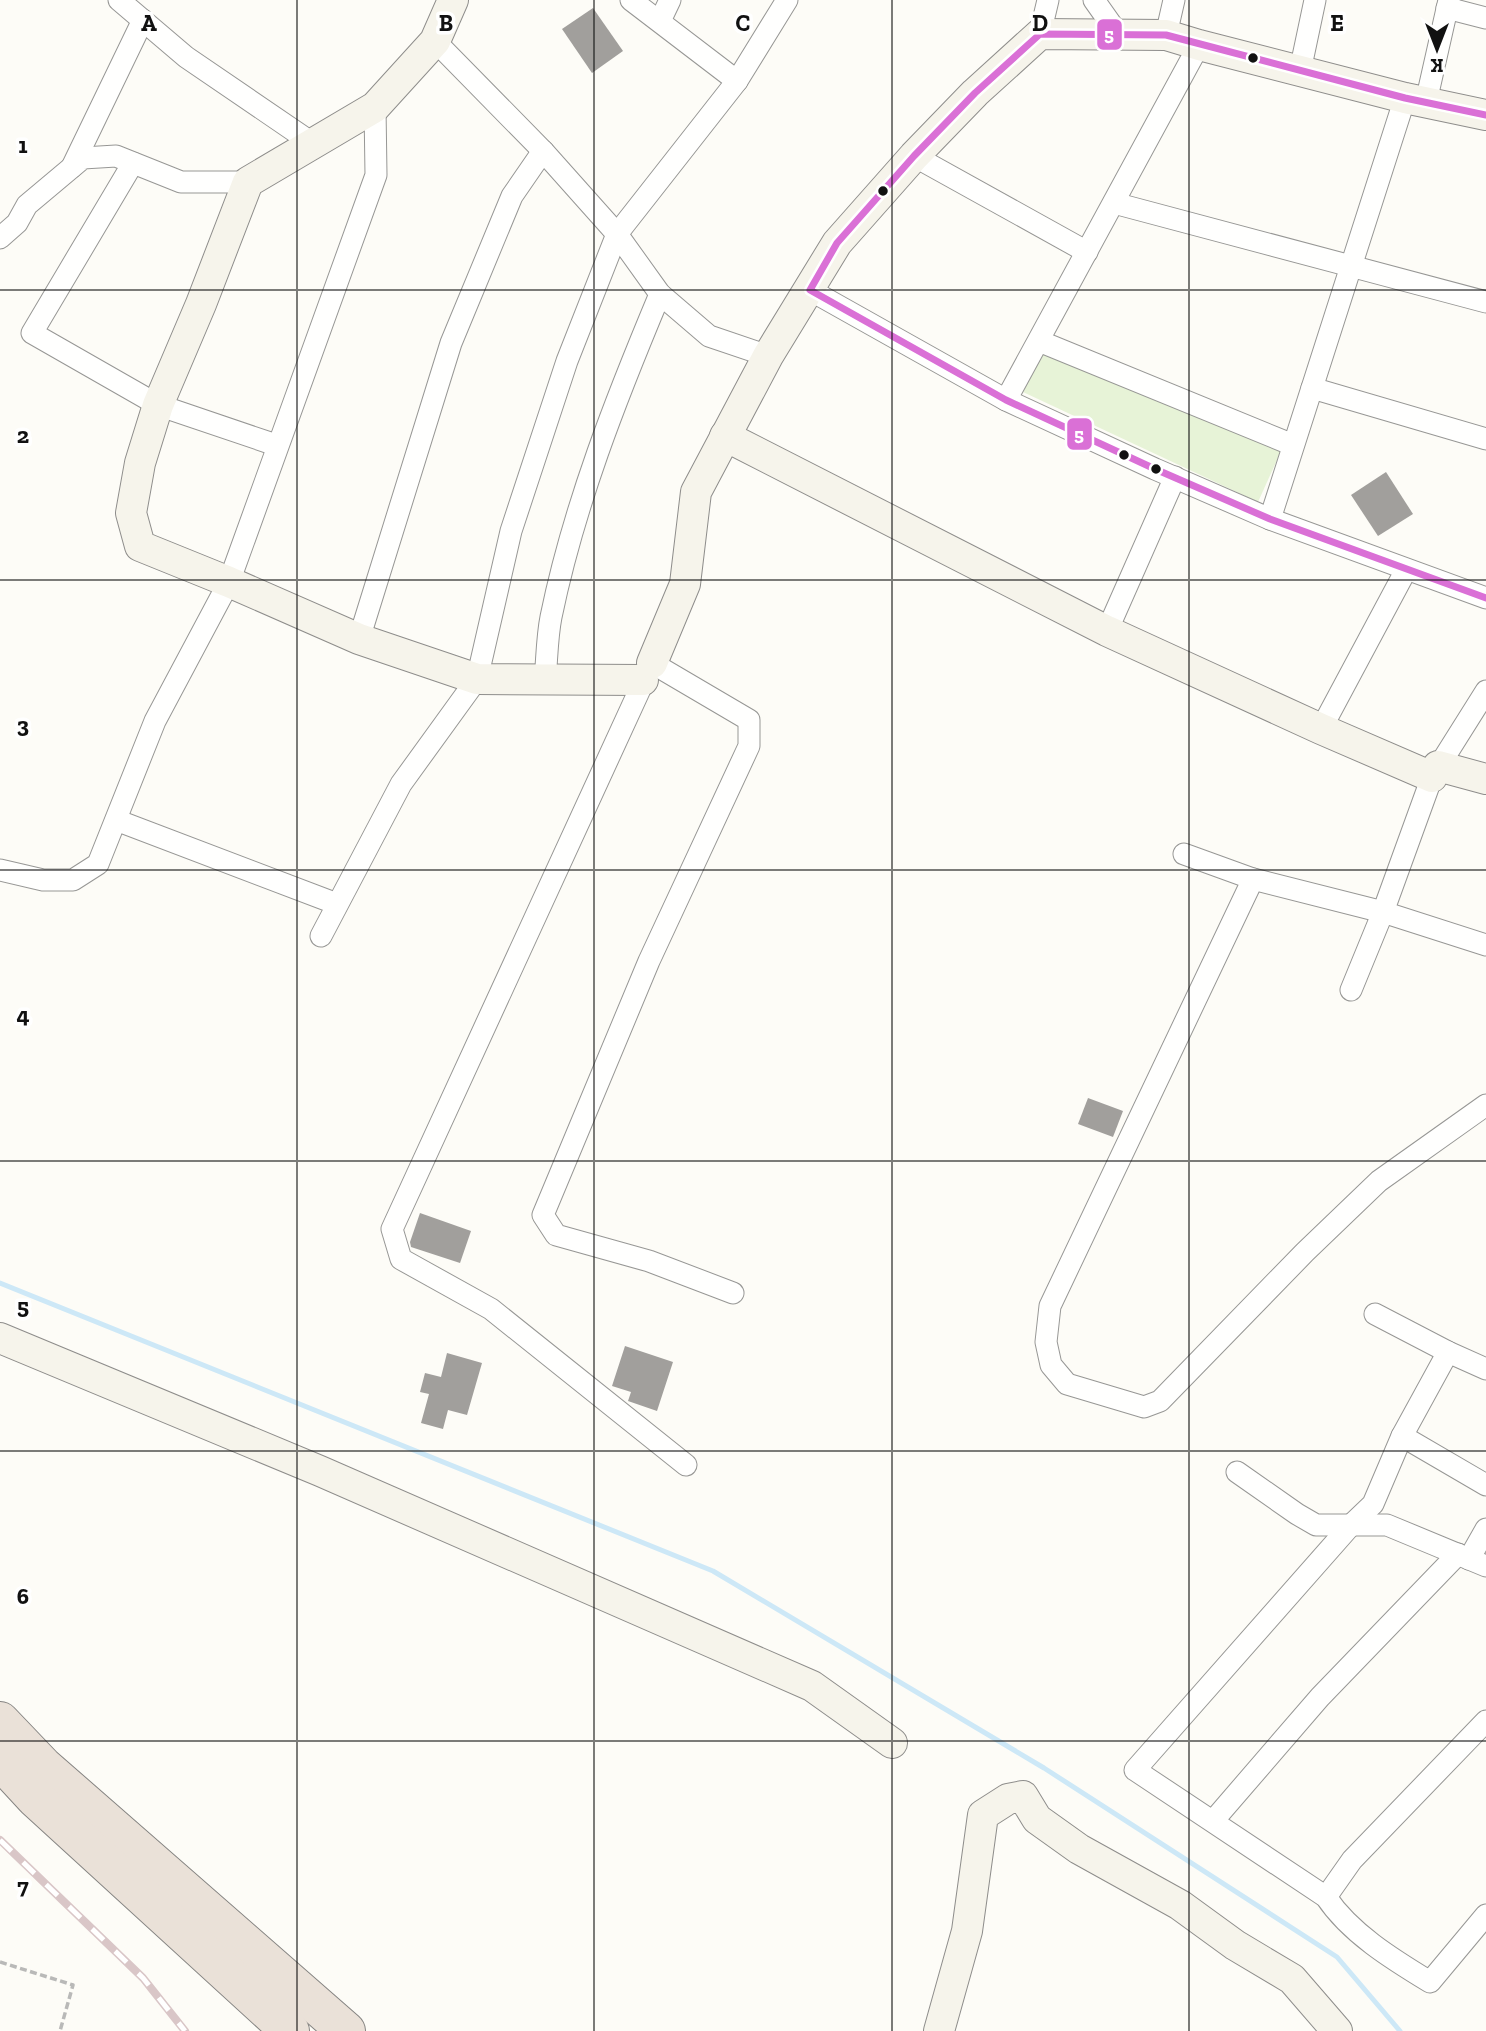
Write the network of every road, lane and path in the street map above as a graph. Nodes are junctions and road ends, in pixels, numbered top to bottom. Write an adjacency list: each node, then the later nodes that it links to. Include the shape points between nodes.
1 (119, 0): 12 (street)
2 (453, 0): 17 (street)
3 (631, 0): 13 (street)
4 (670, 0): 13 (street)
5 (788, 0): 20 (street)
6 (1048, 0): 14 (street)
7 (1094, 0): 15 (street)
8 (1174, 0): 16 (street)
9 (1315, 0): 19 (street)
10 (1448, 4): 11 (street); 21 (street)
11 (1486, 18)
12 (143, 20): 24 (street, via 186,57); 28 (street)
13 (660, 21): 20 (street)
14 (1040, 34): 15 (street); 26 (street)
15 (1118, 34): 16 (street)
16 (1166, 35): 18 (street)
17 (435, 41): 22 (street); 25 (street)
18 (1199, 45): 19 (street); 30 (street)
19 (1300, 71): 21 (street)
20 (737, 81): 31 (street)
21 (1415, 100): 23 (street); 34 (street)
22 (374, 107): 24 (street); 45 (street, via 376,175)
23 (1486, 115)
24 (313, 143): 29 (street)
25 (543, 151): 31 (street); 53 (street, via 512,196 452,343)
26 (914, 156): 33 (street); 35 (street, via 837,243)
27 (132, 163): 28 (street, via 116,156 83,158); 29 (street, via 181,182); 42 (street, via 32,333)
28 (72, 167): 32 (street, via 27,205 17,223)
29 (248, 182): 42 (street)
30 (1114, 202): 33 (street); 34 (street)
31 (617, 234): 36 (street); 55 (street, via 567,361 511,531)
32 (0, 238)
33 (1087, 252): 38 (street)
34 (1352, 265): 37 (street); 40 (street)
35 (810, 290): 39 (street); 41 (street)
36 (660, 294): 39 (street, via 709,336); 56 (street, via 577,512 551,619)
37 (1486, 302)
38 (1039, 341): 41 (street); 46 (street)
39 (768, 356): 43 (street)
40 (1312, 388): 44 (street); 46 (street)
41 (1006, 400): 47 (street)
42 (158, 405): 45 (street); 50 (street, via 131,513 140,546)
43 (725, 436): 52 (street); 54 (street, via 696,492 685,584)
44 (1486, 439)
45 (276, 445): 50 (street)
46 (1293, 445): 48 (street)
47 (1175, 477): 48 (street); 52 (street)
48 (1270, 519): 49 (street)
49 (1406, 570): 51 (street); 58 (street)
50 (229, 582): 53 (street); 61 (street, via 155,721)
51 (1486, 598)
52 (1107, 631): 58 (street)
53 (359, 639): 55 (street)
54 (648, 672): 56 (street); 71 (street, via 749,720 749,746 649,961 543,1214 556,1235 649,1261); 77 (street, via 392,1229 401,1259 491,1309)
55 (477, 679): 56 (street); 65 (street, via 401,784)
56 (545, 680)
57 (1486, 691): 59 (street)
58 (1321, 729): 59 (street)
59 (1435, 772): 60 (street); 66 (street)
60 (1486, 779)
61 (116, 820): 63 (street, via 98,864 73,880 43,880); 65 (street)
62 (1184, 854): 64 (street)
63 (0, 870)
64 (1253, 879): 66 (street); 70 (street, via 1050,1307 1046,1342 1051,1364 1067,1384 1144,1407 1160,1401 1380,1181)
65 (337, 904): 67 (street)
66 (1383, 912): 68 (street); 69 (street)
67 (321, 936)
68 (1486, 945)
69 (1351, 990)
70 (1486, 1105)
71 (733, 1293)
72 (1375, 1314): 74 (street)
73 (0, 1338): 85 (street, via 320,1471 812,1686)
74 (1448, 1352): 75 (street); 76 (street)
75 (1486, 1369)
76 (1402, 1436): 79 (street); 80 (street, via 1373,1504)
77 (686, 1465)
78 (1237, 1472): 80 (street, via 1316,1525)
79 (1486, 1485)
80 (1351, 1525): 82 (street, via 1387,1525); 87 (street, via 1135,1770)
81 (1486, 1529): 82 (street)
82 (1471, 1560): 87 (street, via 1320,1697)
83 (0, 1720): 93 (highway, via 43,1766)
84 (1486, 1721): 88 (street, via 1352,1860)
85 (892, 1743)
86 (0, 1760): 92 (highway, via 35,1798)
87 (1213, 1821): 88 (street)
88 (1326, 1897): 89 (street, via 1340,1918 1430,1982)
89 (1486, 1915)
90 (0, 1962): 91 (path, via 73,1985)
91 (60, 2031)
92 (290, 2031)
93 (346, 2031)
94 (939, 2031): 95 (street, via 967,1931 982,1815 1008,1799 1023,1796 1037,1819 1079,1849 1180,1905 1293,1979)
95 (1337, 2031)

